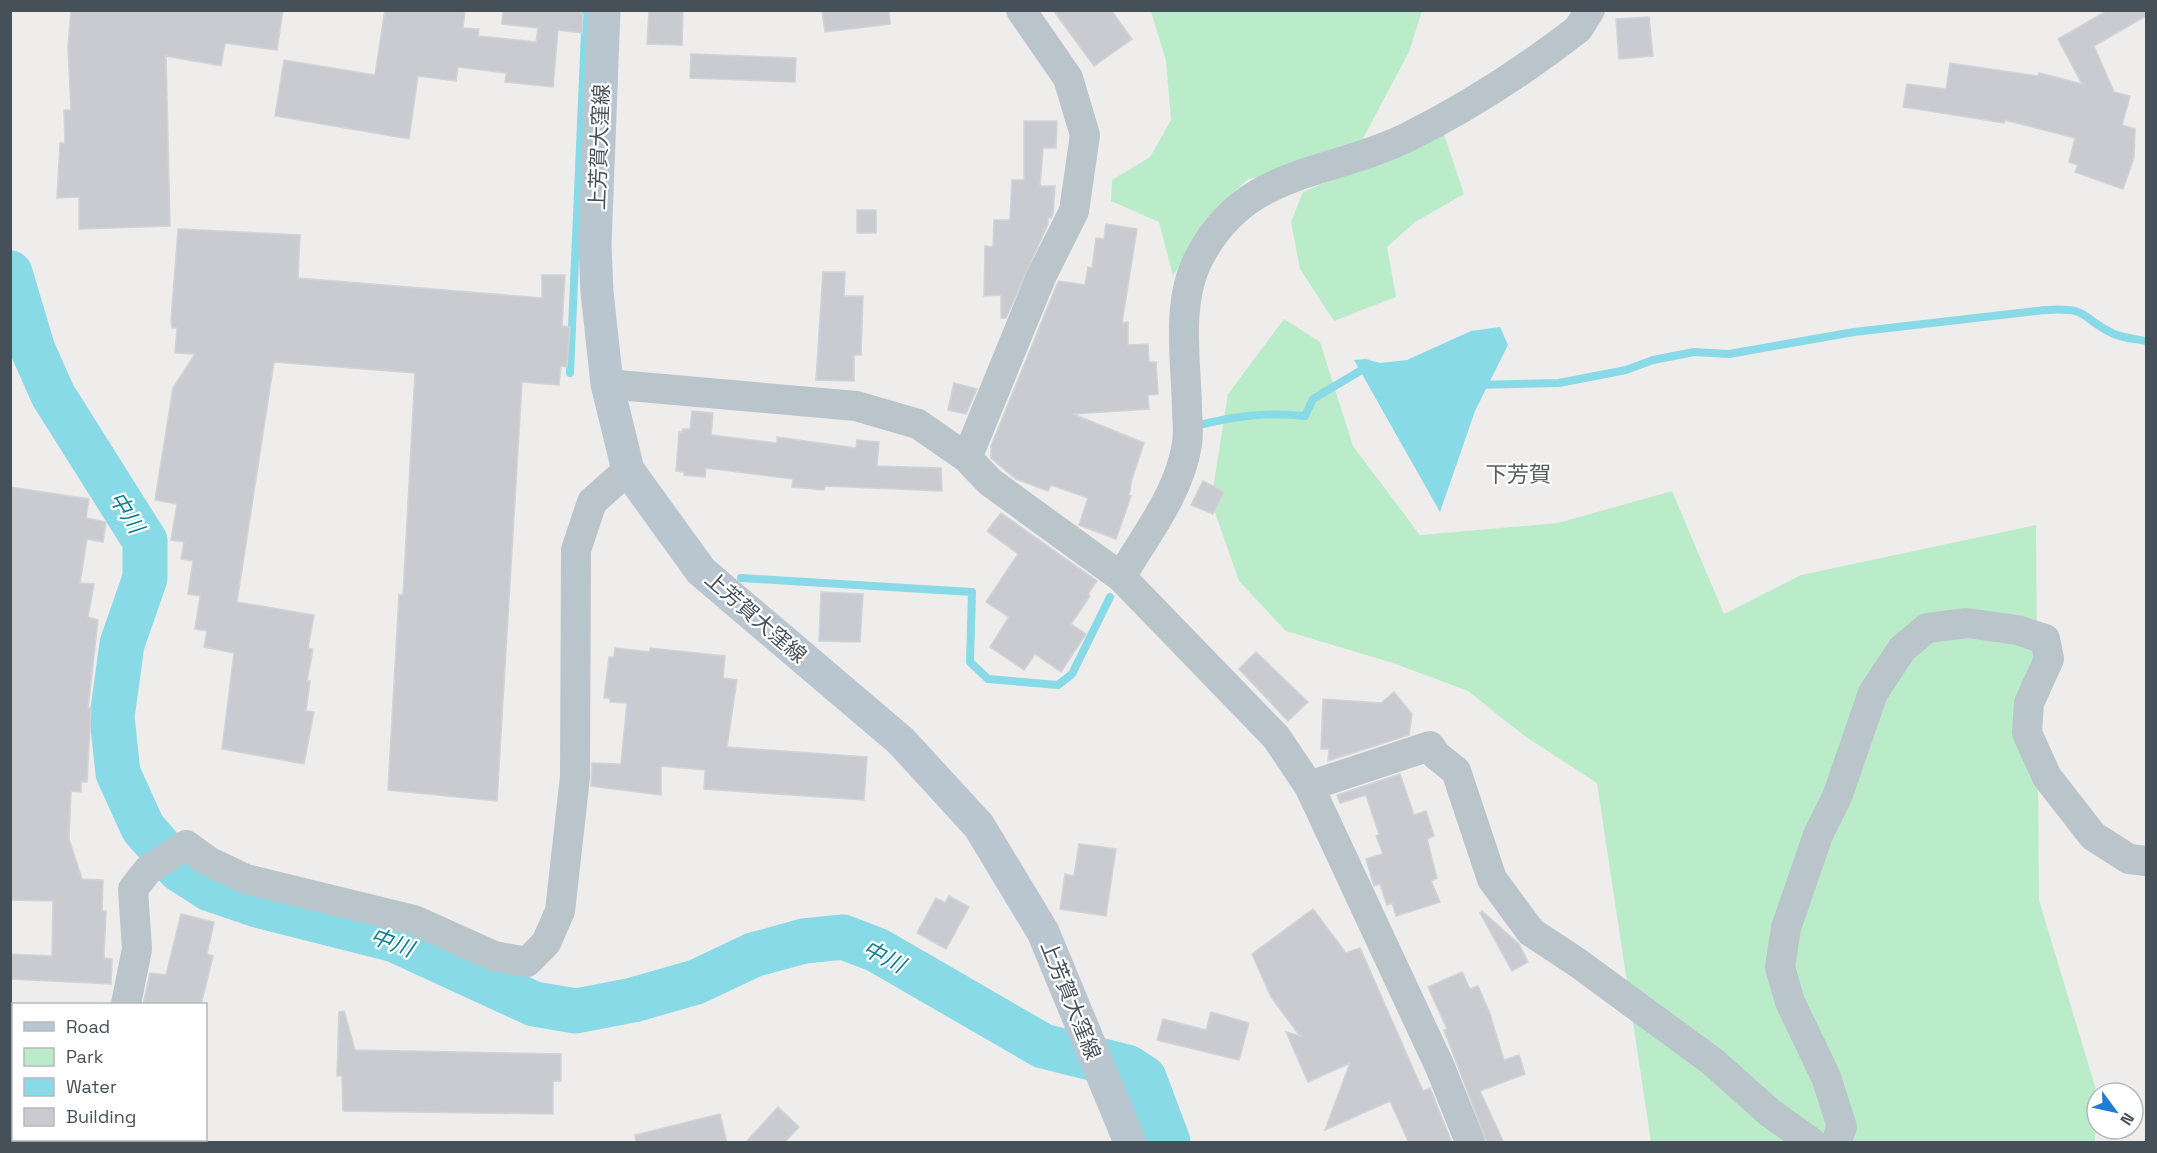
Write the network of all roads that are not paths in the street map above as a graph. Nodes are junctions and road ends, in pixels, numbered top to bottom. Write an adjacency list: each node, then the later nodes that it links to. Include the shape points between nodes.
1 (604, 10): 4 (main road, 上芳賀大窪線, via 596,245)
2 (1021, 10): 5 (street, via 1068,78 1085,135 1074,211 1041,277)
3 (1590, 10): 7 (street, via 1578,29 1548,53 1458,112 1402,140 1262,189 1236,207 1216,231 1197,261 1186,310 1188,442 1181,469)
4 (607, 384): 5 (street, via 856,406 918,424); 6 (main road, 上芳賀大窪線)
5 (967, 458): 7 (street, via 990,482)
6 (628, 470): 10 (street, via 592,502 576,550 575,777 560,911 546,943 526,962 494,956 414,920 246,879 208,861 186,845 133,889 137,949); 11 (main road, 上芳賀大窪線, via 701,571 901,741 979,826 1043,932)
7 (1121, 577): 8 (street, via 1276,737)
8 (1309, 786): 12 (street, via 1435,1057); 13 (street, via 1430,746 1456,771 1492,879 1531,932 1713,1062)
9 (2146, 861): 14 (street, via 2129,859 2093,836 2047,777 2027,733 2029,703 2049,659 2045,639 2017,630 1967,623 1927,628 1902,649 1874,693 1837,797 1818,836 1786,928 1780,967 1790,1002 1826,1077 1842,1127)
10 (126, 1003)
11 (1130, 1143)
12 (1470, 1143)
13 (1811, 1143)
14 (1836, 1143)

